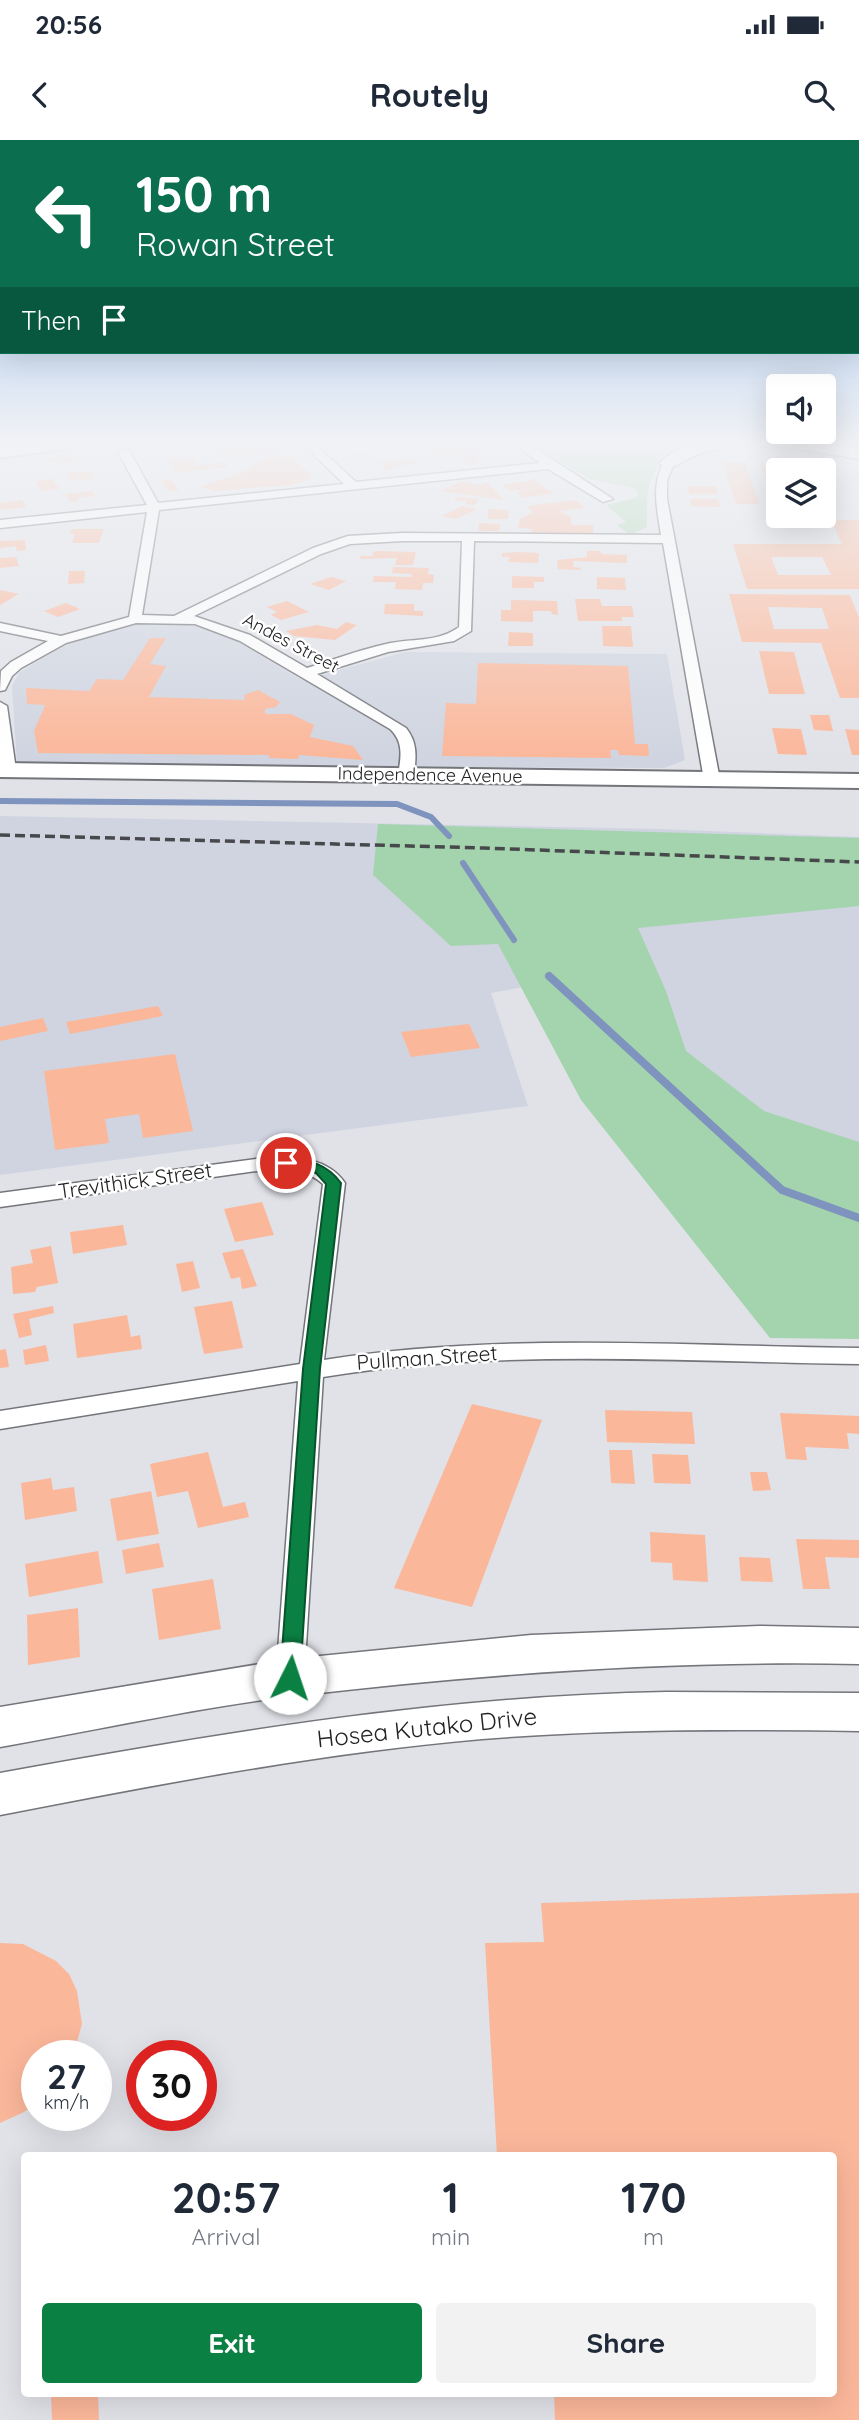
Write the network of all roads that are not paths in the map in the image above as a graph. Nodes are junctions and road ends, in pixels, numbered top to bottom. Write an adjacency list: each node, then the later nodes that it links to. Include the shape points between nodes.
1 (147, 547): 6 (street)
2 (326, 547): 5 (street)
3 (468, 547): 9 (street, via 466,628 460,634 389,648)
4 (670, 547): 14 (street)
5 (179, 618): 6 (street, Andes Street); 9 (street, Andes Street, via 217,626)
6 (135, 619): 8 (street, Andes Street)
7 (0, 626): 8 (street)
8 (61, 640): 10 (street, Andes Street, via 16,665)
9 (307, 673): 13 (street, Andes Street, via 407,735)
10 (0, 687)
11 (0, 706): 12 (street)
12 (4, 770): 13 (main road, Independence Avenue)
13 (406, 775): 14 (main road, Independence Avenue)
14 (712, 780): 15 (main road, Independence Avenue)
15 (859, 780)
16 (0, 1200): 18 (street, Trevithick Street, via 271,1163 321,1170 334,1183)
17 (859, 1356): 18 (street, Pullman Street, via 467,1353)
18 (311, 1369): 19 (street, Pullman Street); 21 (street)
19 (0, 1420)
20 (859, 1646): 21 (main road, via 760,1644 531,1653)
21 (290, 1678): 23 (main road)
22 (859, 1712): 24 (main road, Hosea Kutako Drive, via 698,1709 474,1722 225,1752)
23 (0, 1727)
24 (0, 1794)

